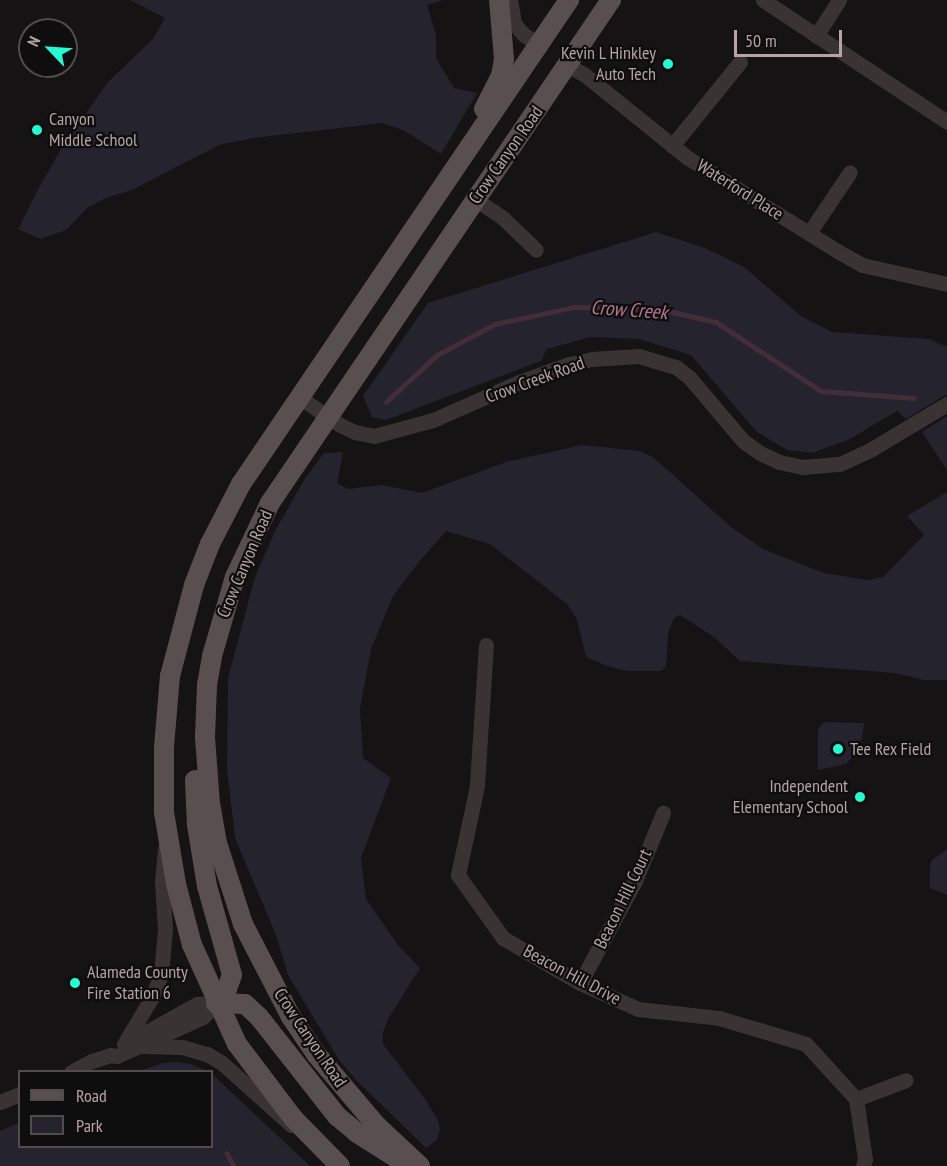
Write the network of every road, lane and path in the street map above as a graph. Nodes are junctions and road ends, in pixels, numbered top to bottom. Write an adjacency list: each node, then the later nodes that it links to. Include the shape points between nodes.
1 (499, 0): 13 (main road, via 504,59 501,76)
2 (510, 0): 8 (street, via 514,23)
3 (569, 0): 8 (main road, Crow Canyon Road)
4 (611, 0): 10 (main road, Crow Canyon Road)
5 (763, 0): 7 (street)
6 (839, 0): 7 (street)
7 (816, 36): 11 (street)
8 (540, 46): 10 (main road); 13 (main road, Crow Canyon Road)
9 (740, 62): 12 (street)
10 (567, 65): 12 (street, Waterford Place, via 585,75); 15 (main road, Crow Canyon Road)
11 (947, 122)
12 (672, 146): 16 (street, Waterford Place)
13 (464, 156): 19 (main road, Crow Canyon Road)
14 (850, 172): 16 (street)
15 (475, 199): 17 (street, via 502,217); 21 (main road, Crow Canyon Road)
16 (809, 233): 18 (street, Waterford Place, via 862,265)
17 (536, 250)
18 (947, 284)
19 (299, 398): 21 (street, Crow Creek Road); 25 (main road, Crow Canyon Road, via 241,484 194,585 165,707)
20 (947, 404): 21 (street, Crow Creek Road, via 870,450 840,464 822,467 779,462 760,453 743,441 689,377 676,367 639,356 569,364 433,420 374,436 355,432)
21 (327, 416): 23 (main road, Crow Canyon Road, via 270,503 236,577 212,656)
22 (486, 645): 26 (street, Beacon Hill Drive, via 477,786 458,874 503,938)
23 (205, 736): 27 (main road, via 195,770 197,825 207,886 231,975 227,989); 39 (main road, Crow Canyon Road, via 217,843 243,924 264,967 316,1054 376,1125)
24 (663, 813): 26 (street, Beacon Hill Court, via 635,881)
25 (166, 835): 27 (main road, Crow Canyon Road, via 183,914); 28 (street, via 161,975)
26 (579, 983): 34 (street, Beacon Hill Drive, via 638,1009 719,1018 806,1044)
27 (216, 1003): 28 (street, via 197,1004); 29 (street, via 203,1017); 36 (main road, Crow Canyon Road, via 237,1044 264,1083); 38 (main road, via 245,1004 337,1116)
28 (124, 1044): 30 (street)
29 (142, 1046): 30 (street); 36 (street, via 182,1047 207,1054)
30 (110, 1055): 31 (street)
31 (73, 1070)
32 (906, 1080): 34 (street)
33 (18, 1095): 35 (street)
34 (856, 1099): 40 (street)
35 (0, 1101)
36 (324, 1152): 37 (main road, Crow Canyon Road)
37 (340, 1166)
38 (409, 1166)
39 (420, 1166)
40 (863, 1166)

